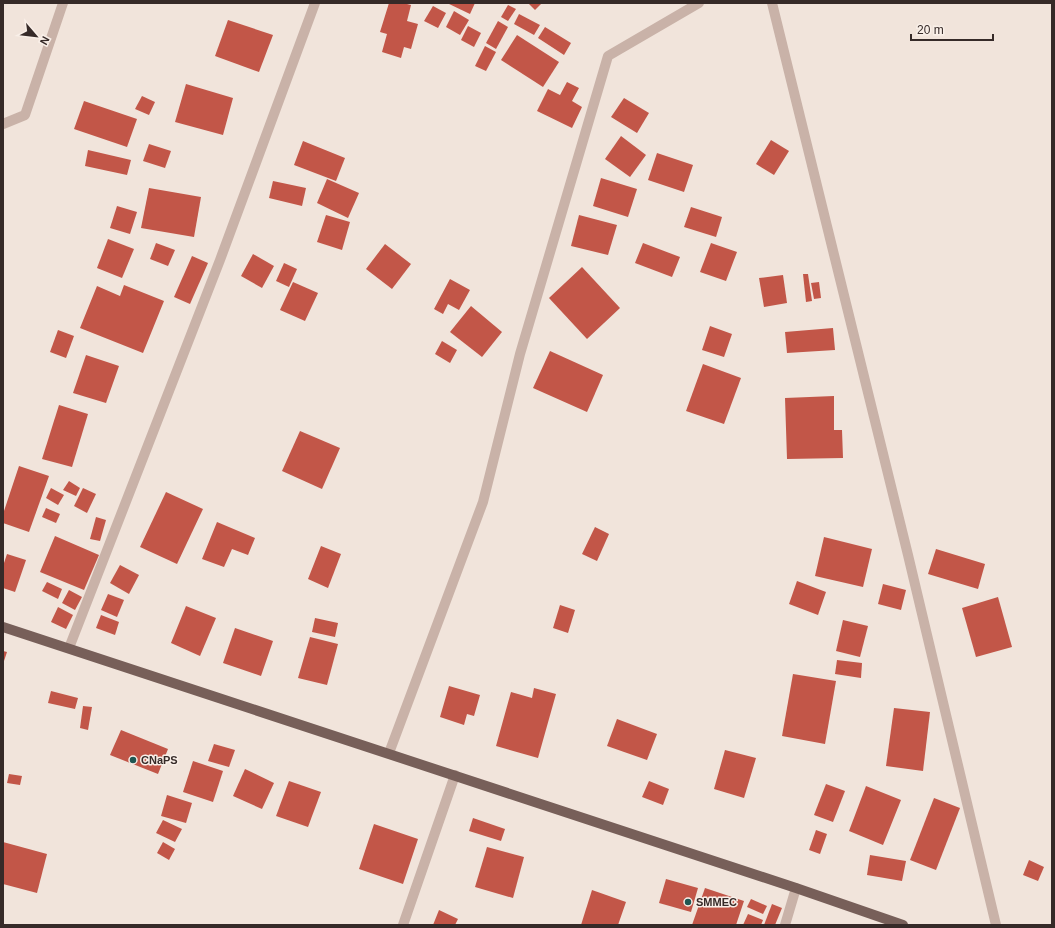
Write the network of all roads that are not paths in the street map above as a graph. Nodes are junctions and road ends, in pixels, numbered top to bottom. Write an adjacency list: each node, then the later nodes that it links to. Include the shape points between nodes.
1 (63, 3): 5 (street, via 25,116)
2 (315, 3): 7 (street, via 220,260)
3 (699, 3): 8 (street, via 608,56 520,354 482,502)
4 (772, 3): 14 (street)
5 (3, 124)
6 (3, 627): 7 (main road)
7 (69, 648): 8 (main road)
8 (389, 753): 9 (main road)
9 (455, 775): 10 (main road); 11 (street)
10 (796, 888): 12 (street); 13 (main road)
11 (403, 925)
12 (785, 925)
13 (903, 925)
14 (996, 925)

